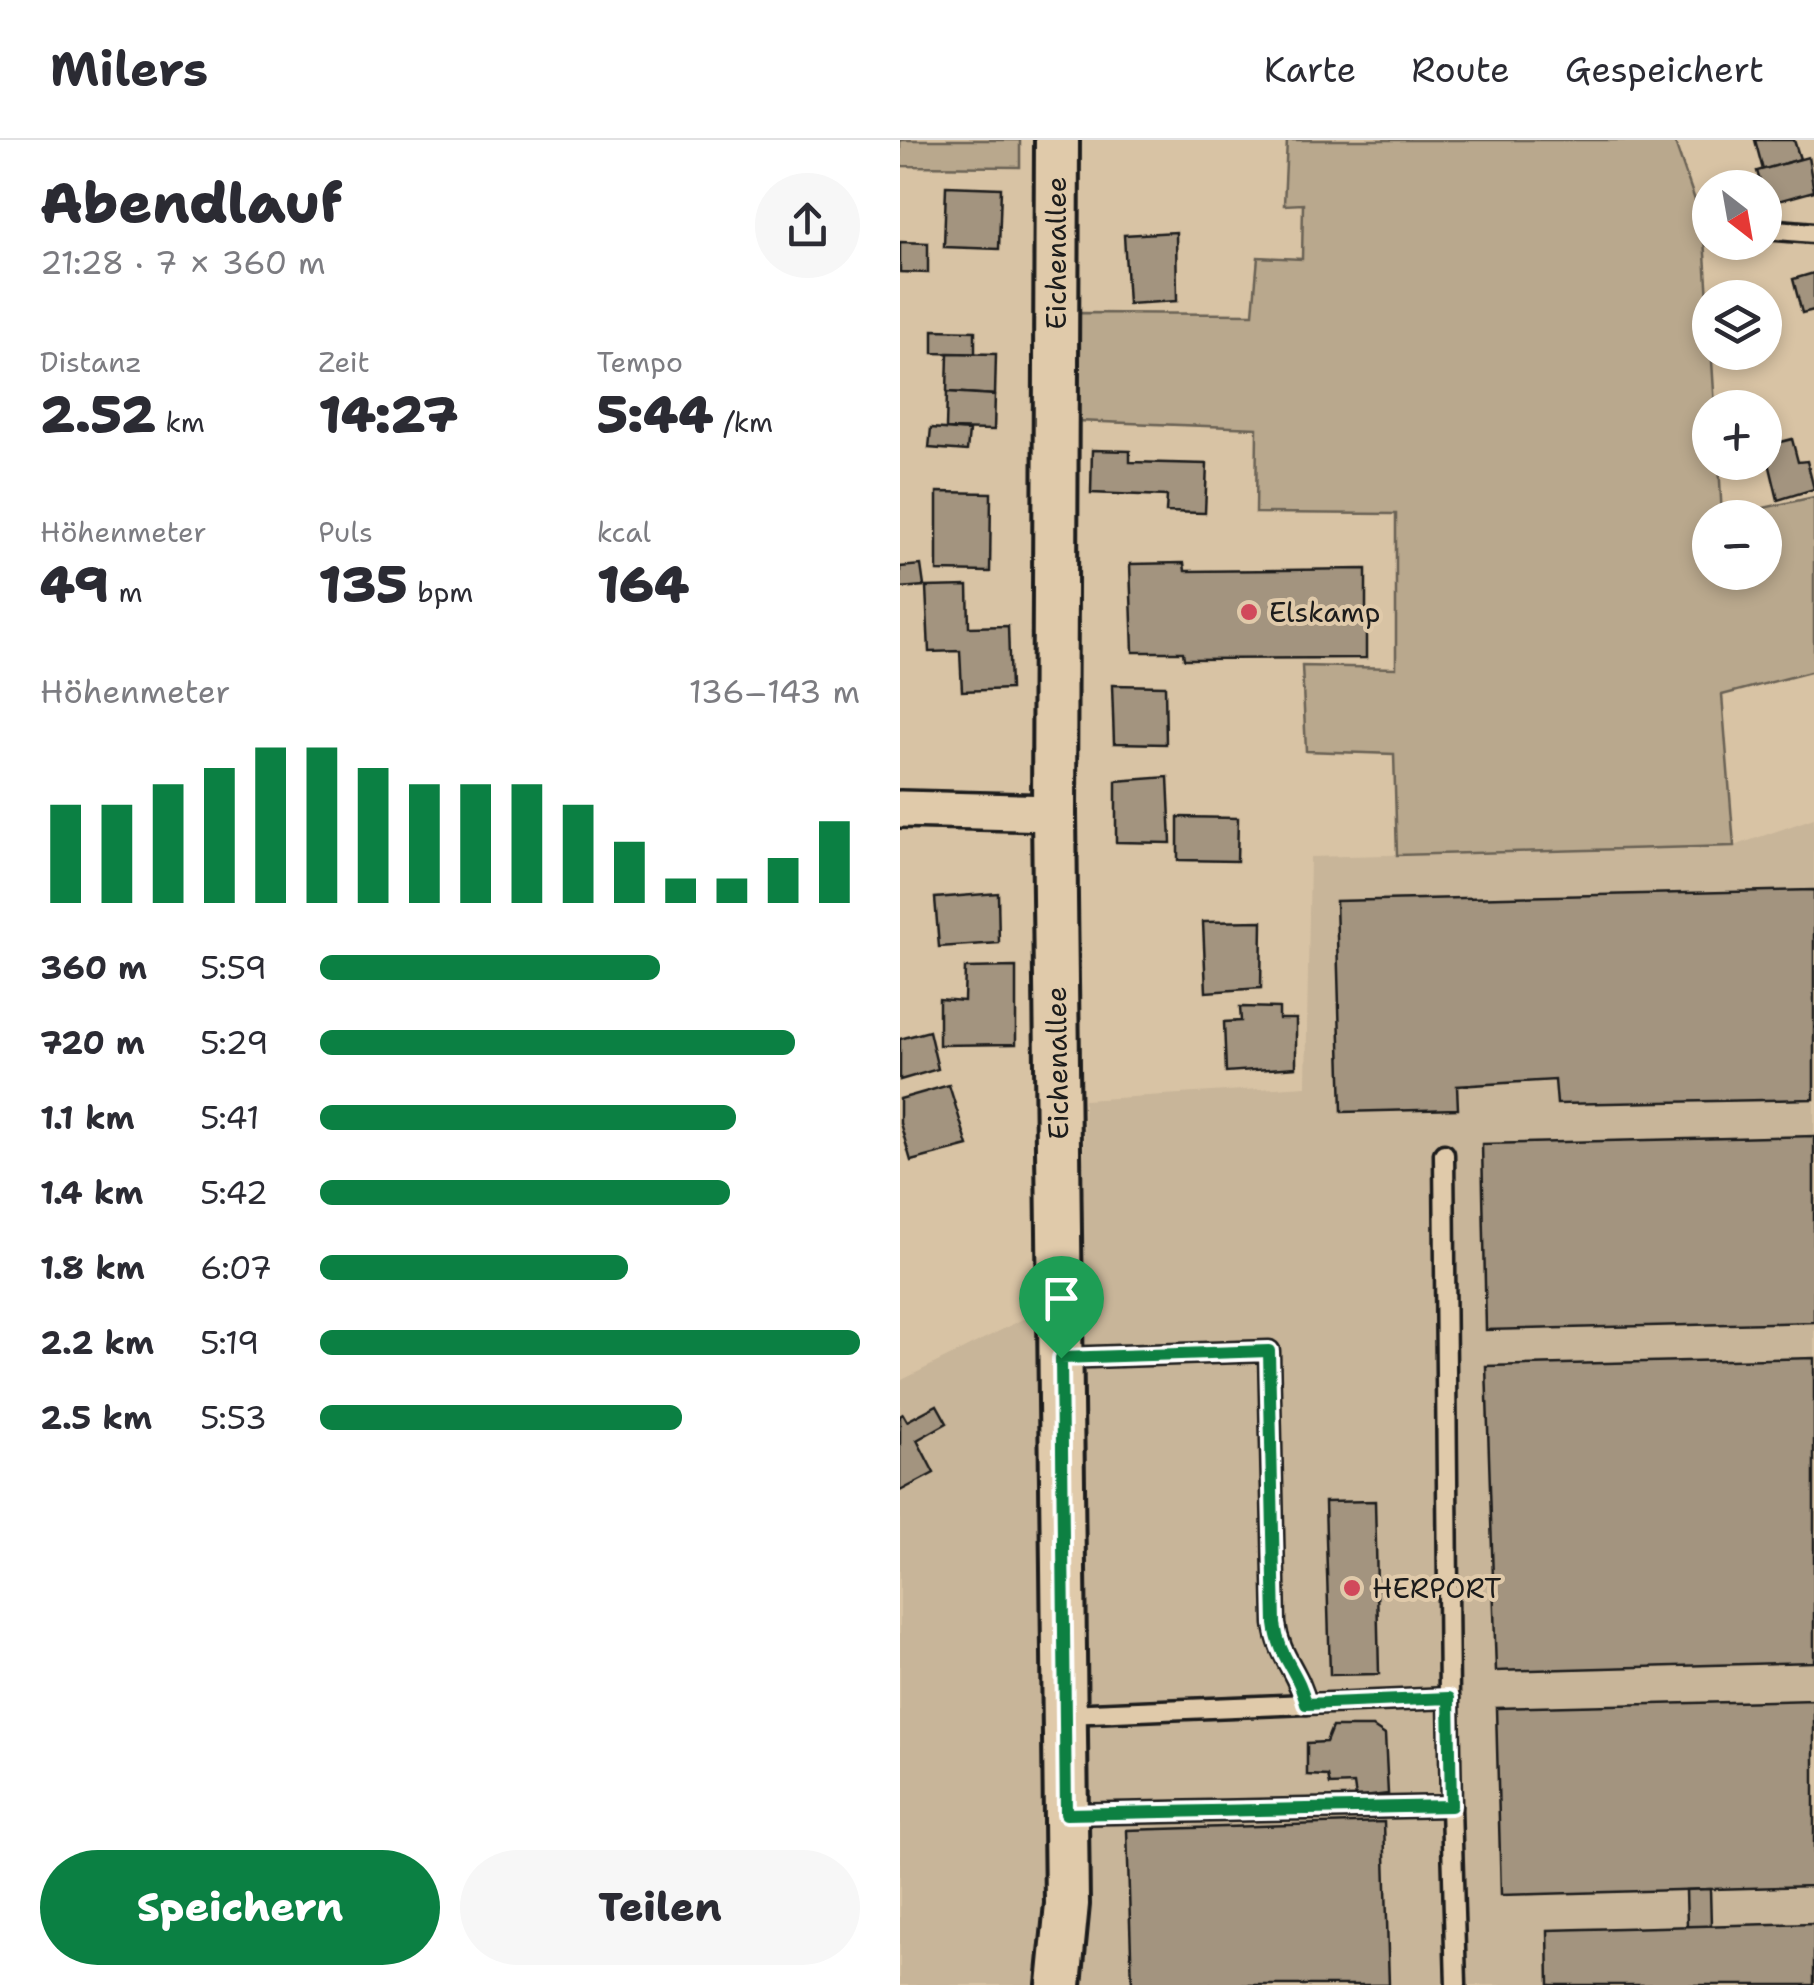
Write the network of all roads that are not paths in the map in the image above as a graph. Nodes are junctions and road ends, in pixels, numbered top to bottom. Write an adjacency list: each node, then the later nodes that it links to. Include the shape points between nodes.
1 (1057, 140): 5 (street, Eichenallee)
2 (1782, 231): 3 (lane)
3 (1814, 234)
4 (900, 809): 5 (street)
5 (1054, 813): 7 (street, Eichenallee)
6 (1444, 1154): 8 (lane)
7 (1061, 1358): 9 (lane, via 1269,1351 1275,1624); 10 (street, Eichenallee)
8 (1449, 1698): 9 (lane); 11 (lane)
9 (1306, 1704): 10 (lane)
10 (1065, 1714): 12 (street, Eichenallee)
11 (1451, 1806): 12 (lane); 14 (lane)
12 (1066, 1814): 13 (street, Eichenallee)
13 (1059, 1985)
14 (1456, 1985)

